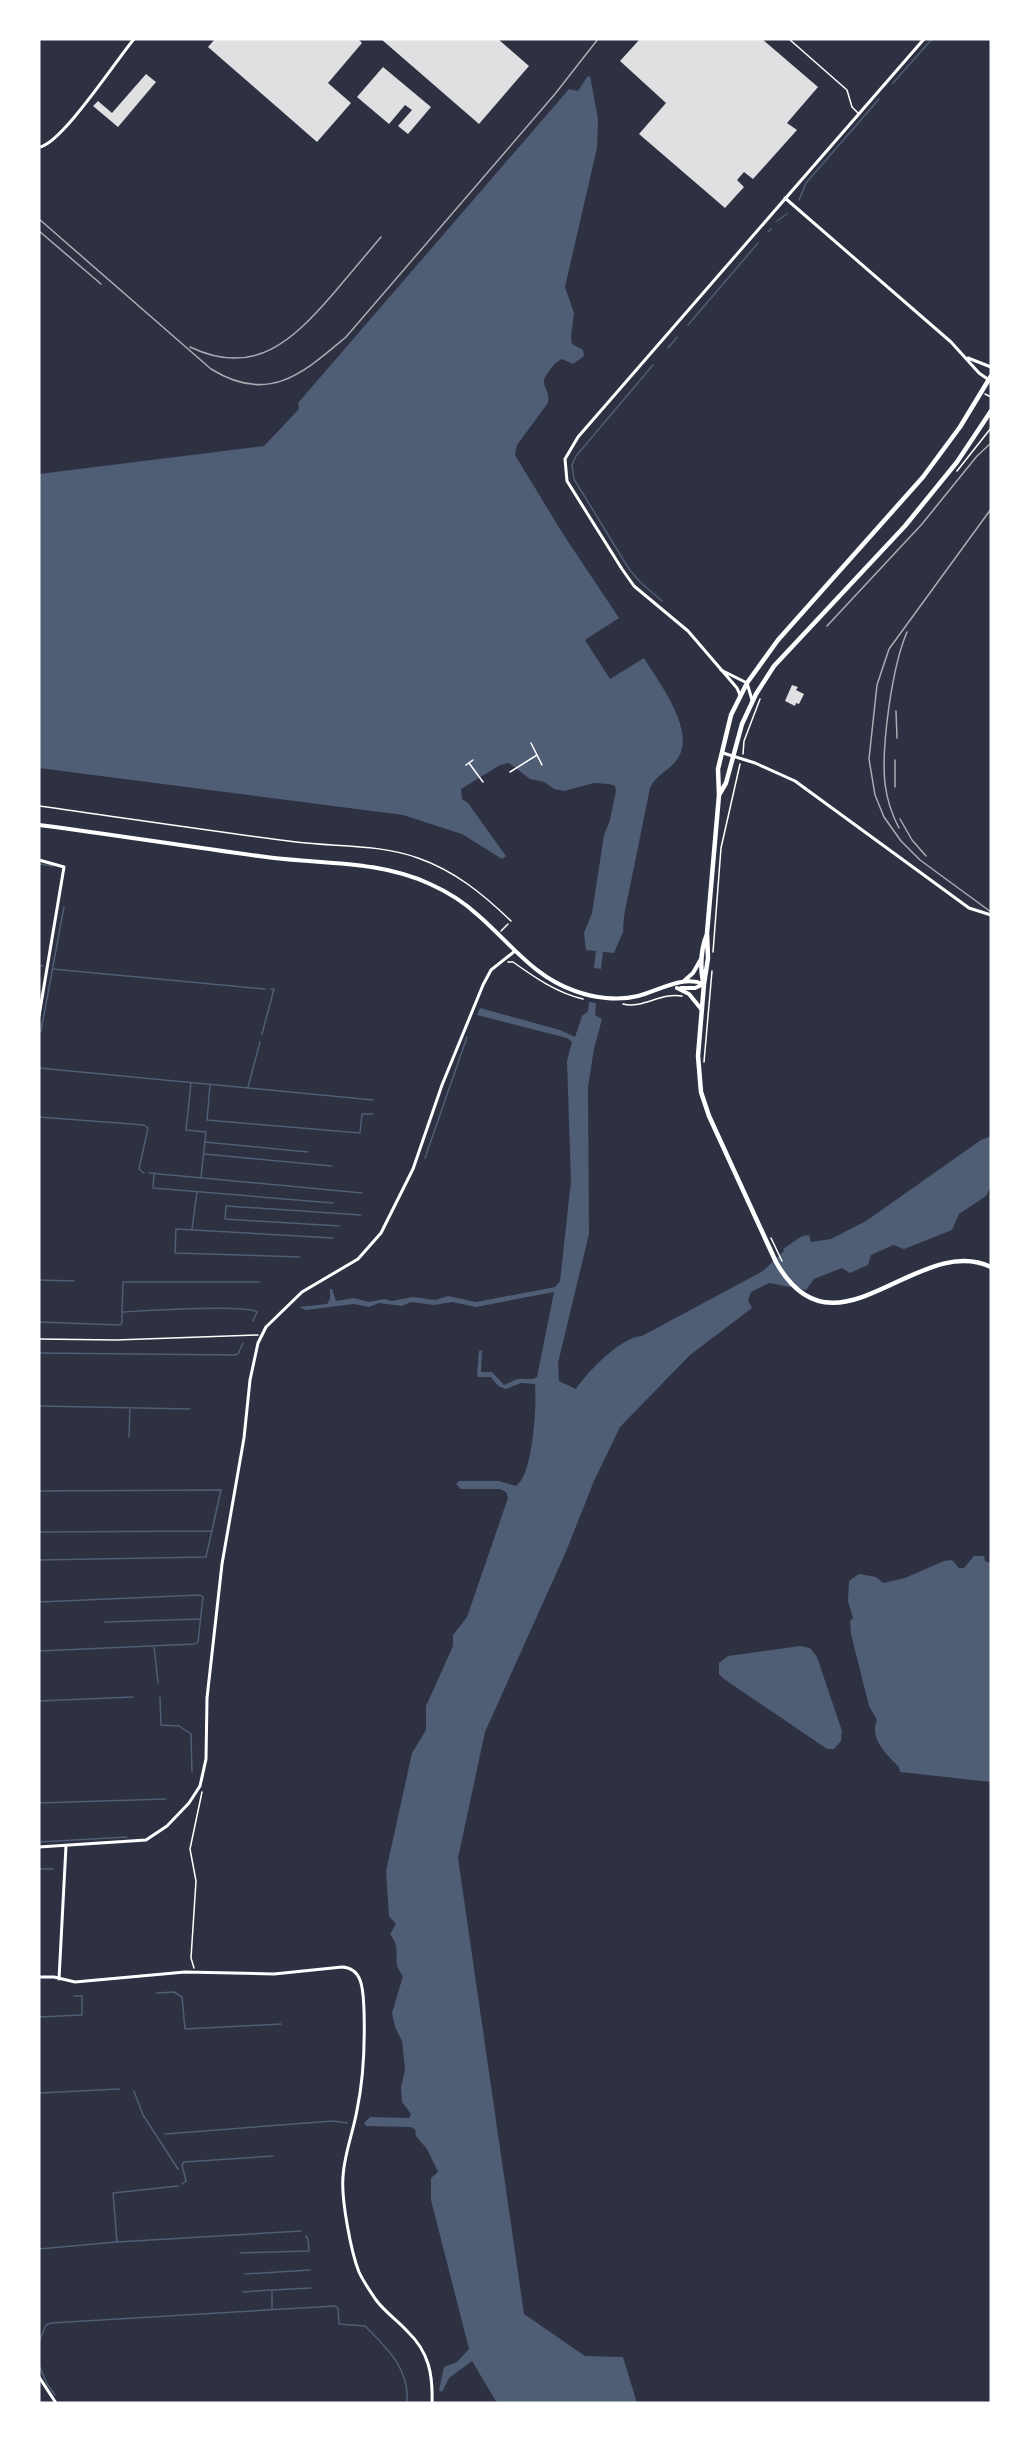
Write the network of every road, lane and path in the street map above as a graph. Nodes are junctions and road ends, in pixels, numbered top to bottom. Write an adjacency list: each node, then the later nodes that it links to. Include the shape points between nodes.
1 (134, 39): 5 (street, via 93,94 50,143)
2 (789, 39): 4 (lane, via 847,90)
3 (924, 39): 4 (street)
4 (858, 114): 6 (street)
5 (40, 147)
6 (785, 198): 7 (street); 11 (street, via 578,437 565,459 567,481 628,578 688,631)
7 (966, 358): 8 (street); 9 (street)
8 (991, 367)
9 (990, 379): 12 (main road, via 923,477 812,599)
10 (991, 411): 14 (main road, via 927,500 774,666)
11 (719, 669): 12 (street); 13 (street)
12 (747, 683): 13 (main road); 14 (street)
13 (740, 696): 17 (main road)
14 (752, 702): 19 (main road)
15 (744, 741): 20 (path)
16 (531, 743): 18 (path)
17 (721, 753): 19 (street); 25 (main road)
18 (537, 755): 22 (path); 23 (path)
19 (733, 756): 20 (street); 25 (main road)
20 (741, 759): 29 (street, via 795,781 969,908); 34 (path, via 721,848)
21 (473, 760): 24 (path, via 468,764)
22 (542, 765)
23 (510, 772)
24 (483, 782)
25 (719, 795): 32 (main road)
26 (39, 806): 30 (lane, via 400,853 430,862 462,879)
27 (39, 825): 33 (street, via 397,872 457,899 478,914)
28 (39, 860): 44 (street, via 64,867)
29 (991, 915)
30 (511, 921): 31 (path)
31 (501, 931)
32 (707, 933): 35 (main road); 38 (main road)
33 (514, 951): 39 (street, via 538,972 568,988 598,997 624,998); 49 (street, via 491,970 483,985 413,1169 381,1233 358,1259 302,1292)
34 (713, 951)
35 (702, 957): 37 (street); 38 (main road)
36 (712, 962): 45 (path)
37 (683, 981): 38 (street); 39 (street)
38 (704, 984): 40 (street); 43 (main road)
39 (671, 987): 40 (street)
40 (677, 988): 41 (street)
41 (692, 997): 42 (path, via 688,1000 684,996 665,995 634,1006); 43 (street)
42 (616, 1003)
43 (702, 1010): 46 (main road, via 698,1067 703,1100)
44 (39, 1016)
45 (704, 1065)
46 (766, 1233): 47 (path); 48 (main road, via 782,1272 801,1293 816,1300 857,1300 948,1261 966,1259)
47 (785, 1266)
48 (991, 1267)
49 (262, 1335): 50 (path); 51 (street, via 255,1354 222,1564 207,1698 206,1759)
50 (39, 1340)
51 (200, 1786): 52 (street, via 176,1817 146,1840); 54 (path, via 190,1853 196,1877 191,1958)
52 (66, 1846): 53 (street); 56 (street)
53 (39, 1847)
54 (195, 1971): 56 (street, via 75,1982); 59 (street, via 274,1974 342,1966 358,1976 363,1994 365,2048 344,2169 346,2210 359,2272 376,2300 425,2354)
55 (39, 1977): 56 (street)
56 (59, 1979)
57 (39, 2377): 58 (street)
58 (56, 2403)
59 (432, 2403)

